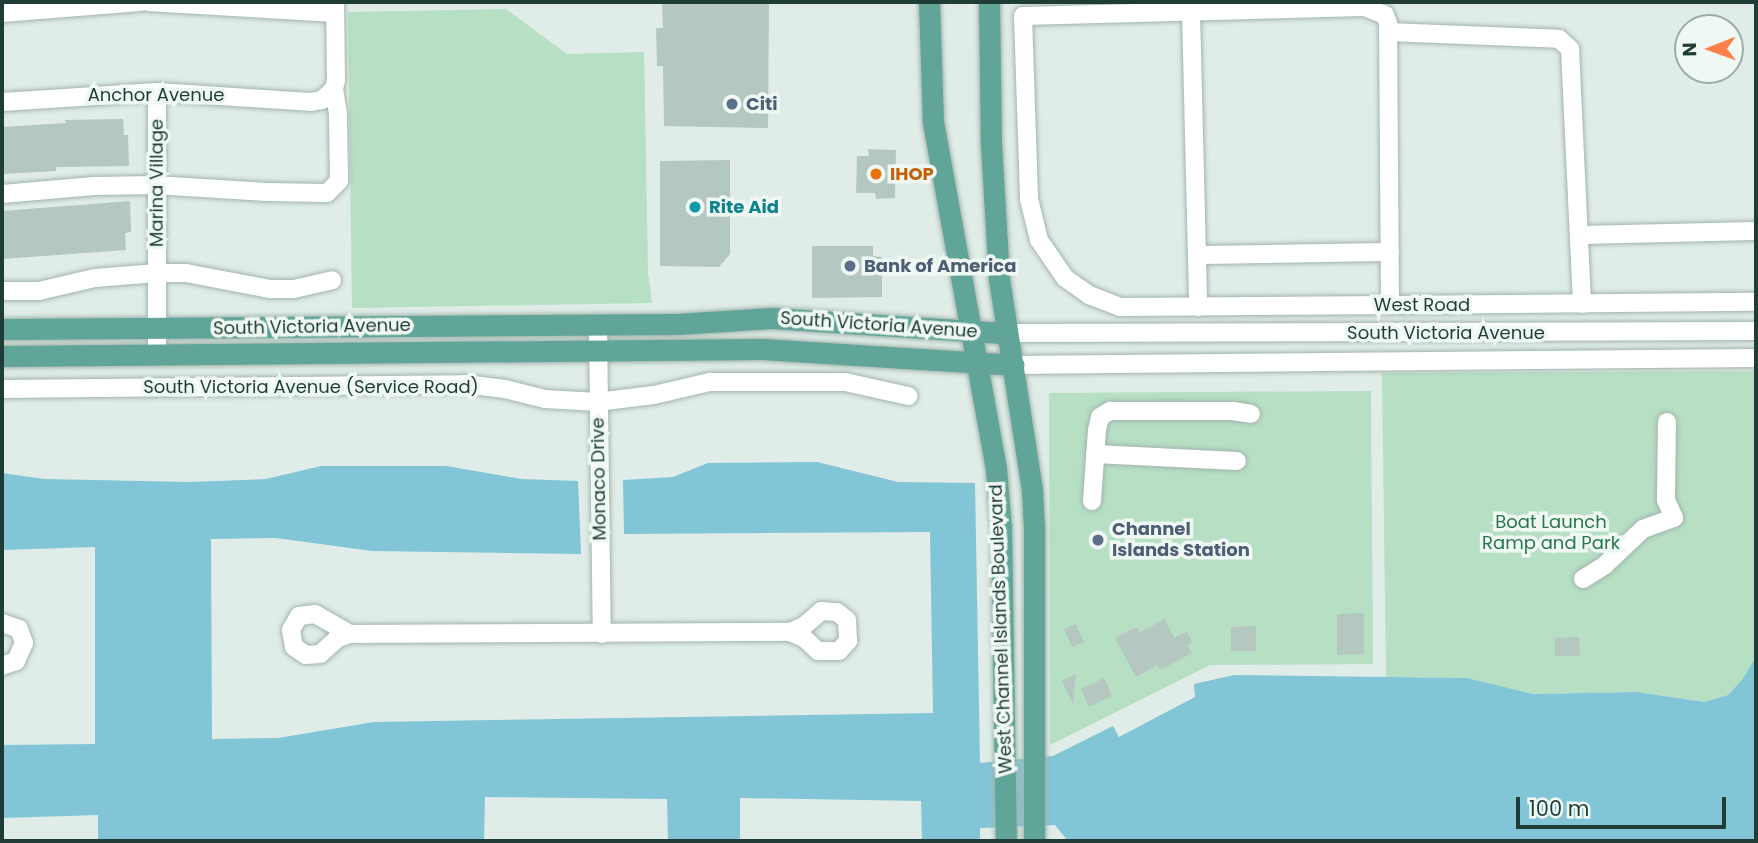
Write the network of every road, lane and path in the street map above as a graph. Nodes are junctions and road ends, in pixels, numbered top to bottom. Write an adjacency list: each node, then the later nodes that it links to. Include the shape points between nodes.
1 (141, 2): 9 (street)
2 (148, 2): 6 (street)
3 (929, 2): 30 (main road, West Channel Islands Boulevard, via 933,122)
4 (989, 2): 32 (main road, West Channel Islands Boulevard, via 993,202)
5 (1364, 4): 8 (street); 10 (street, via 1385,15)
6 (335, 7): 11 (street)
7 (1023, 9): 8 (street); 26 (street, West Road, via 1029,199 1039,240 1065,278 1089,295 1120,307)
8 (1191, 12): 19 (street)
9 (2, 13)
10 (1388, 32): 17 (street, via 1559,39 1570,49); 18 (street)
11 (334, 89): 12 (street, Anchor Avenue, via 322,100 310,102); 14 (street, via 339,181 327,192)
12 (157, 92): 13 (street, Anchor Avenue); 14 (street, Marina Village)
13 (2, 103)
14 (155, 185): 15 (street); 20 (street, Marina Village)
15 (2, 194)
16 (1756, 230): 17 (street)
17 (1578, 235): 24 (street)
18 (1390, 252): 19 (street); 25 (street)
19 (1198, 255): 26 (street)
20 (157, 274): 21 (street, via 186,273 270,289); 22 (street, via 95,278 39,291); 29 (street, Marina Village)
21 (332, 280)
22 (2, 291)
23 (1756, 302): 24 (street, West Road)
24 (1582, 304): 25 (street, West Road)
25 (1390, 305): 26 (street, West Road)
26 (1198, 307)
27 (598, 325): 29 (main road, South Victoria Avenue); 30 (main road, South Victoria Avenue, via 783,318); 33 (street, Monaco Drive)
28 (2, 329): 29 (main road, South Victoria Avenue)
29 (157, 329): 34 (street, Marina Village)
30 (970, 330): 32 (main road, South Victoria Avenue); 37 (main road, West Channel Islands Boulevard)
31 (1756, 331): 32 (street, South Victoria Avenue)
32 (1007, 333): 38 (main road, West Channel Islands Boulevard)
33 (597, 350): 34 (main road, South Victoria Avenue); 37 (main road, South Victoria Avenue, via 794,350); 41 (street, Monaco Drive)
34 (157, 355): 35 (main road, South Victoria Avenue)
35 (2, 356)
36 (1756, 358): 38 (street, South Victoria Avenue)
37 (976, 362): 38 (main road, South Victoria Avenue); 53 (main road, West Channel Islands Boulevard, via 996,469 1001,528)
38 (1013, 365): 54 (main road, West Channel Islands Boulevard, via 1034,525)
39 (2, 388): 41 (street, South Victoria Avenue (Service Road), via 465,384 545,399)
40 (908, 396): 41 (street, South Victoria Avenue (Service Road), via 845,382 724,381)
41 (597, 402): 51 (street, Monaco Drive)
42 (1251, 414): 44 (street, via 1110,411 1100,417)
43 (1667, 422): 47 (street, via 1666,500 1674,518 1643,529)
44 (1095, 454): 45 (street); 46 (street)
45 (1237, 461)
46 (1092, 500)
47 (1583, 579)
48 (2, 622): 52 (street, via 19,629 24,643 16,661)
49 (790, 632): 51 (street)
50 (350, 634): 51 (street)
51 (602, 634)
52 (2, 666)
53 (1006, 836)
54 (1034, 836)

